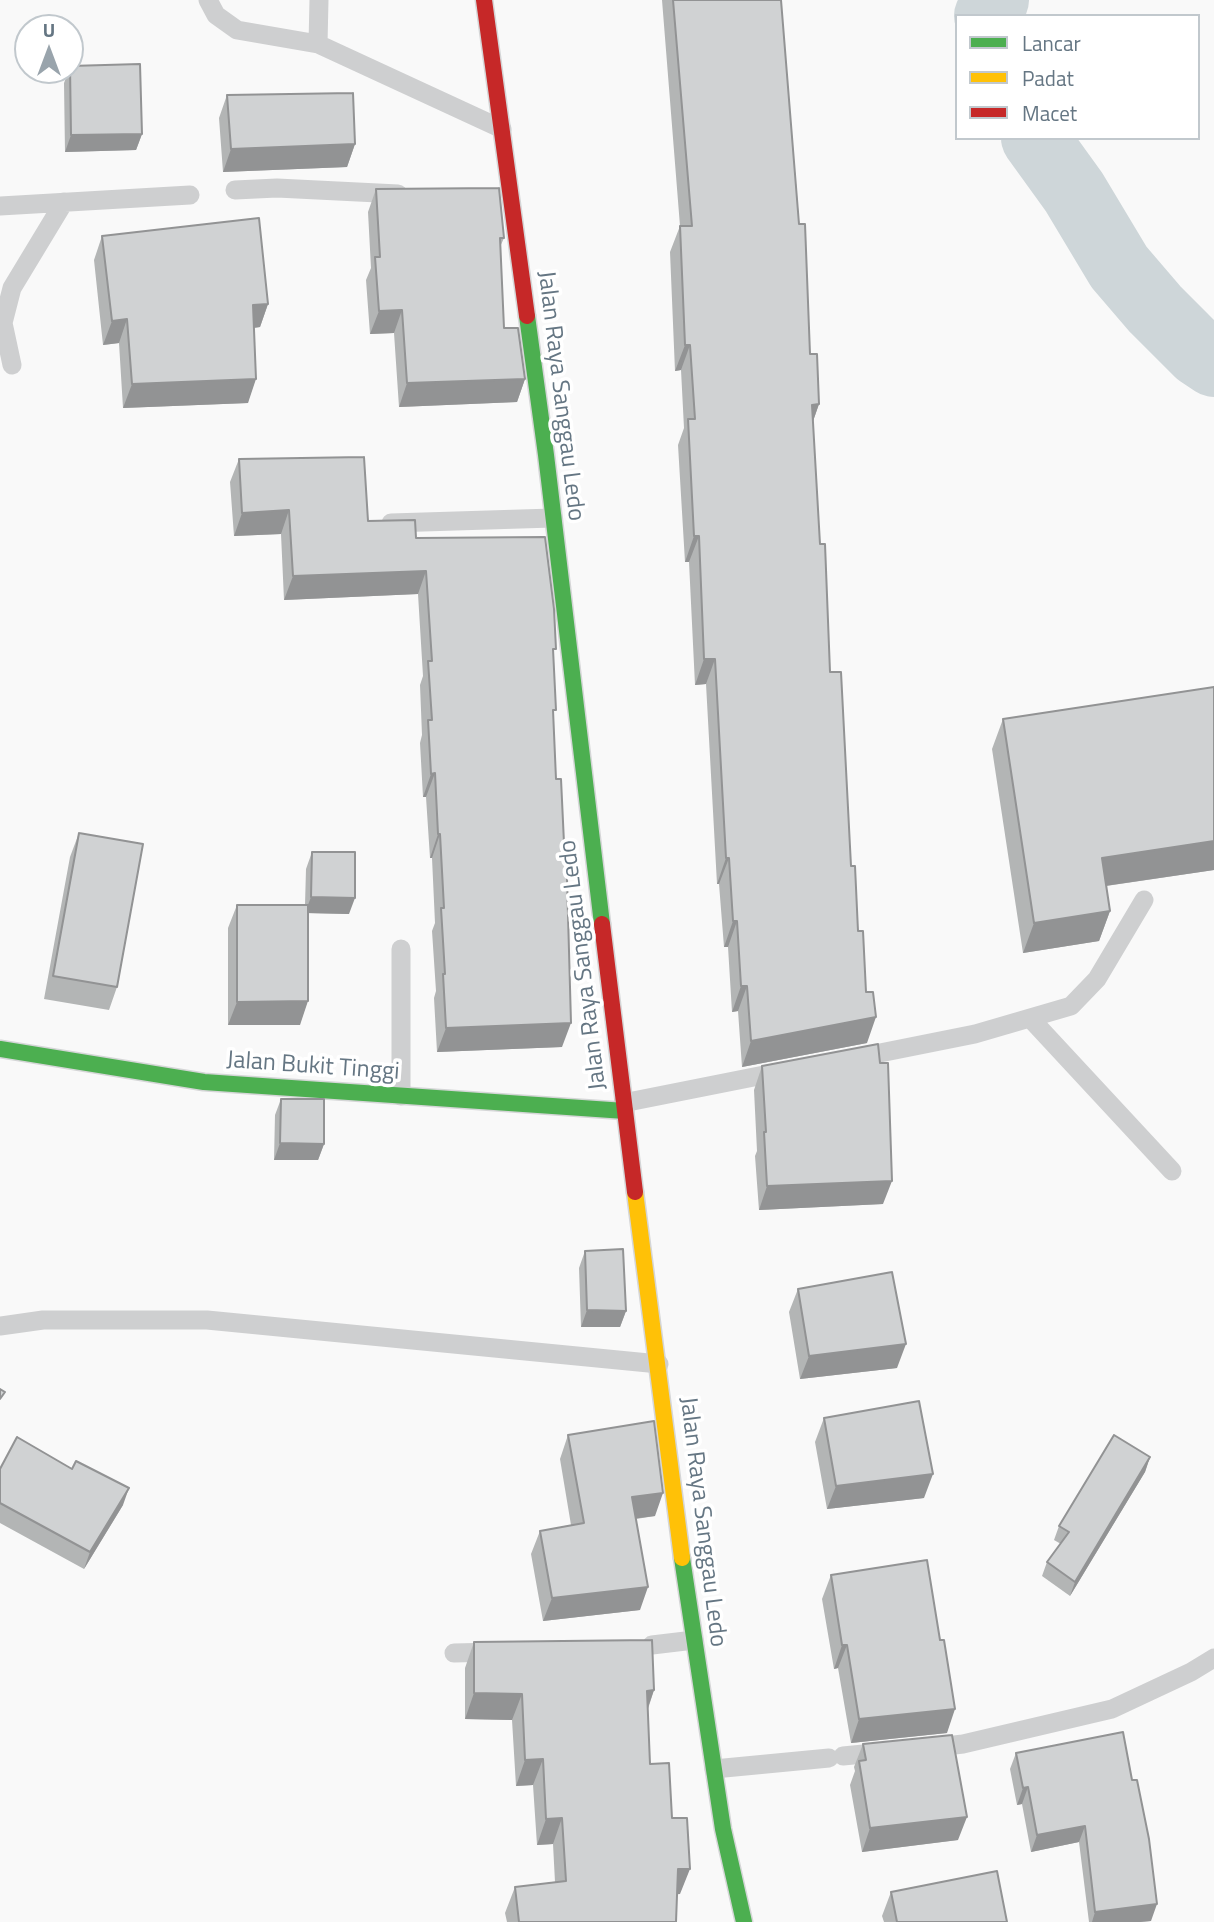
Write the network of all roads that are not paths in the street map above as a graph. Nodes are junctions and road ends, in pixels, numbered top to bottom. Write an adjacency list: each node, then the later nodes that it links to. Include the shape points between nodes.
1 (208, 0): 4 (lane, via 216,15 237,30)
2 (319, 0): 4 (lane)
3 (484, 0): 5 (main road, Jalan Raya Sanggau Ledo)
4 (318, 44): 5 (lane)
5 (502, 129): 12 (main road, Jalan Raya Sanggau Ledo, via 504,199)
6 (235, 190): 8 (lane)
7 (190, 195): 9 (lane)
8 (415, 195)
9 (64, 202): 10 (lane); 11 (lane, via 12,288 3,323)
10 (0, 206)
11 (12, 365)
12 (553, 518): 13 (lane); 21 (main road, Jalan Raya Sanggau Ledo)
13 (386, 523)
14 (1144, 900): 16 (lane, via 1097,979 1071,1006)
15 (401, 949): 20 (lane)
16 (1030, 1018): 18 (lane, via 975,1034); 22 (lane)
17 (0, 1049): 20 (main road, Jalan Bukit Tinggi, via 204,1082)
18 (830, 1062)
19 (804, 1068): 21 (lane)
20 (401, 1096): 21 (main road, Jalan Bukit Tinggi)
21 (624, 1107): 24 (main road, Jalan Raya Sanggau Ledo)
22 (1172, 1171)
23 (0, 1326): 24 (lane, via 43,1320 207,1320)
24 (659, 1364): 25 (main road, Jalan Raya Sanggau Ledo)
25 (694, 1640): 26 (lane); 30 (main road, Jalan Raya Sanggau Ledo)
26 (652, 1645)
27 (509, 1652): 28 (lane)
28 (454, 1653)
29 (1214, 1658): 30 (lane, via 1112,1709 963,1744)
30 (714, 1769): 31 (main road, Jalan Raya Sanggau Ledo)
31 (744, 1922)

